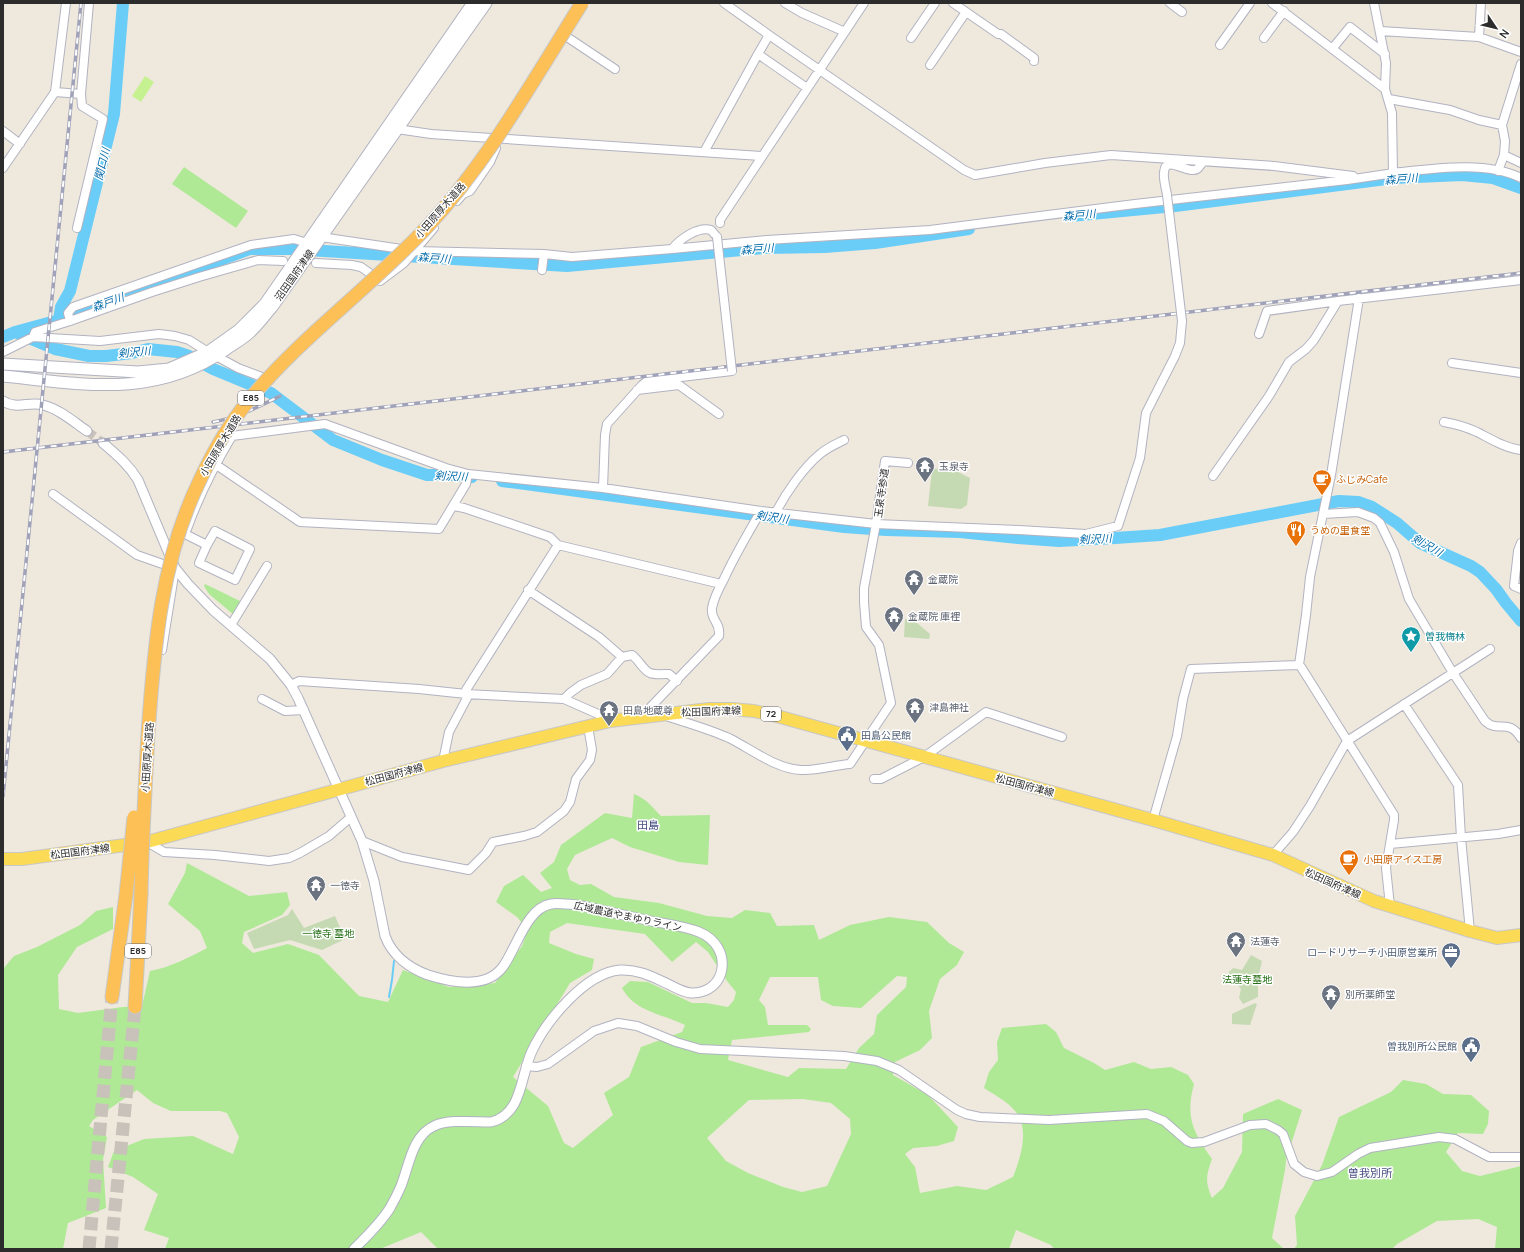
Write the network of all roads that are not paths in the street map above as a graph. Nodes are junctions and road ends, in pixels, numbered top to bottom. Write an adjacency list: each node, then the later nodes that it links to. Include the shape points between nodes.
1 (66, 3): 40 (street)
2 (89, 3): 41 (street)
3 (473, 3): 60 (main road, 沼田国府津線)
4 (486, 3): 44 (main road, 沼田国府津線)
5 (571, 3): 144 (highway, 小田原厚木道路 / E85, bridge, via 492,129 445,193 420,222 265,370 220,428 192,478 170,536 150,626 133,832)
6 (582, 3): 145 (highway, 小田原厚木道路 / E85, bridge, via 499,133 452,199 388,265 271,375 247,402 226,432 199,482 176,540 157,626 142,832)
7 (589, 3): 24 (street)
8 (724, 3): 23 (street)
9 (785, 3): 22 (street, via 802,14)
10 (864, 3): 22 (street)
11 (935, 3): 26 (street)
12 (953, 3): 19 (street)
13 (1170, 3): 20 (street)
14 (1250, 3): 28 (street)
15 (1272, 3): 18 (street)
16 (1374, 3): 21 (street)
17 (1481, 3): 25 (street)
18 (1284, 11): 27 (street); 29 (street)
19 (966, 12): 33 (street, via 1022,49 1034,58); 34 (street)
20 (1182, 12)
21 (1380, 30): 25 (street); 32 (street)
22 (845, 32): 36 (street)
23 (769, 35): 31 (street); 36 (street)
24 (567, 37): 35 (street); 46 (street)
25 (1479, 37): 30 (street)
26 (910, 38)
27 (1264, 38)
28 (1220, 45)
29 (1332, 49): 32 (street, via 1350,27); 39 (street)
30 (1521, 52)
31 (758, 54): 38 (street); 48 (street)
32 (1385, 54): 39 (street)
33 (1034, 61)
34 (930, 65)
35 (615, 69)
36 (819, 70): 38 (street); 51 (street, via 958,166 975,175 1111,155)
37 (1520, 70): 43 (street)
38 (807, 88): 50 (street)
39 (1385, 89): 42 (street)
40 (55, 92): 41 (street); 47 (street)
41 (81, 94): 59 (street, via 82,106 103,119)
42 (1389, 99): 43 (street, via 1450,110); 55 (street, via 1392,113)
43 (1502, 125): 49 (street)
44 (397, 129): 46 (street); 60 (main road, 沼田国府津線)
45 (3, 132): 47 (street)
46 (502, 139): 48 (street); 62 (street, via 490,162 470,190 463,194)
47 (20, 144): 53 (street)
48 (704, 152): 50 (street)
49 (1504, 155): 52 (street); 54 (street)
50 (762, 156): 58 (street)
51 (1203, 162): 56 (street, via 1274,166); 98 (street, bridge, via 1198,169 1192,171 1172,164 1167,166 1164,172 1182,321 1180,343 1146,413 1140,458 1118,526 1086,534)
52 (1521, 163)
53 (3, 168)
54 (1498, 171): 55 (street, via 1471,167); 57 (street)
55 (1394, 173): 56 (street)
56 (1361, 177): 61 (street, via 930,230)
57 (1521, 178)
58 (720, 223)
59 (77, 228)
60 (315, 239): 62 (street); 64 (main road, 沼田国府津線); 71 (street, via 251,245 73,308)
61 (672, 249): 63 (street, via 572,257); 80 (street, bridge, via 682,239 700,230 711,230 717,237 732,371 647,381)
62 (415, 251): 63 (street); 67 (street, via 404,263)
63 (544, 254): 66 (street)
64 (307, 260): 67 (street, via 361,267); 75 (main road, 沼田国府津線, via 249,333)
65 (283, 261): 71 (street, via 258,260)
66 (542, 270)
67 (380, 280): 75 (street, via 314,340 274,381)
68 (1521, 280): 69 (street)
69 (1359, 298): 70 (street); 95 (street)
70 (1338, 302): 72 (street, via 1267,311); 91 (street, via 1314,340 1290,362)
71 (69, 317): 73 (street, via 35,332)
72 (1260, 334)
73 (33, 337): 74 (street); 75 (street, via 100,341 159,334 189,340)
74 (3, 352)
75 (206, 357): 77 (main road, 沼田国府津線, via 168,369 138,372); 79 (main road, 沼田国府津線, via 181,373 165,379 135,384 106,386)
76 (1452, 363): 78 (street)
77 (3, 364)
78 (1521, 373)
79 (3, 376)
80 (637, 390): 82 (street, via 679,385); 92 (street, via 607,424)
81 (3, 401): 84 (street, via 14,405 43,405)
82 (720, 414)
83 (1444, 422): 87 (street, via 1458,424 1494,442)
84 (87, 431)
85 (844, 440): 97 (street, via 820,454 805,470)
86 (103, 443): 104 (street, 広域農道やまゆりライン, via 123,460 138,480)
87 (1521, 450)
88 (908, 463): 98 (street, 玉泉寺参道, via 885,461)
89 (215, 464): 90 (street, via 232,436 325,424); 94 (street, via 300,522 439,529); 99 (street)
90 (468, 475): 92 (street); 94 (street)
91 (1213, 476)
92 (603, 488): 96 (street)
93 (53, 494): 104 (street, via 137,555)
94 (454, 506): 102 (street, via 550,537)
95 (1325, 508): 111 (street, via 1310,577); 112 (street, via 1358,512 1380,523 1394,552 1409,599)
96 (761, 510): 97 (street); 105 (street)
97 (776, 512): 98 (street)
98 (876, 524): 126 (street, via 864,588 864,608 866,627 880,645 891,703)
99 (185, 534): 101 (street); 104 (street)
100 (1521, 543): 106 (street, via 1514,586)
101 (207, 545): 101 (street, via 215,531 250,549 235,580 199,563)
102 (558, 545): 105 (street); 107 (street)
103 (267, 566): 108 (street)
104 (175, 568): 108 (street, 広域農道やまゆりライン, via 201,598); 137 (street, via 159,677)
105 (721, 584): 113 (street, via 711,609 712,617 720,629 719,636)
106 (1521, 589)
107 (528, 590): 110 (street, via 599,637); 115 (street, via 466,690)
108 (231, 625): 114 (street, 広域農道やまゆりライン, via 270,659)
109 (1490, 649): 112 (street)
110 (622, 657): 113 (street, via 632,655 651,674 669,674); 117 (street, via 607,674 581,685)
111 (1299, 665): 127 (street); 133 (street, via 1191,669 1177,736)
112 (1453, 673): 118 (street); 125 (street, via 1485,721 1492,726 1512,727)
113 (678, 681): 121 (street)
114 (291, 685): 115 (street, via 299,681); 119 (street, 広域農道やまゆりライン)
115 (466, 694): 117 (street); 129 (street, via 467,698 449,732)
116 (262, 699): 119 (street, via 285,711)
117 (564, 700): 122 (street)
118 (1404, 704): 127 (street); 135 (street, via 1458,785)
119 (304, 710): 131 (street, 広域農道やまゆりライン)
120 (661, 714): 121 (main road, 松田国府津線 / 72); 126 (main road, 松田国府津線 / 72, via 732,709 754,711); 126 (street, via 732,739 770,761 797,770 850,764)
121 (641, 718): 122 (main road, 松田国府津線 / 72)
122 (610, 721): 123 (main road, 松田国府津線 / 72)
123 (588, 726): 129 (main road, 松田国府津線 / 72); 136 (street, via 592,750 590,760 576,779 570,802 564,811 536,832 493,842 470,870 402,857)
124 (1062, 737): 128 (street, via 986,712)
125 (1521, 738)
126 (865, 740): 128 (main road, 松田国府津線 / 72)
127 (1347, 741): 138 (street, via 1394,815); 139 (street, via 1310,806 1293,832)
128 (924, 757): 130 (street, via 881,779); 133 (main road, 松田国府津線 / 72)
129 (443, 761): 131 (main road, 松田国府津線 / 72)
130 (874, 779)
131 (338, 789): 132 (street, 広域農道やまゆりライン); 137 (main road, 松田国府津線 / 72)
132 (351, 817): 136 (street, 広域農道やまゆりライン); 137 (street, via 328,836 300,853 289,858 269,861 164,852)
133 (1153, 820): 139 (main road, 松田国府津線 / 72)
134 (1521, 830): 135 (street)
135 (1461, 838): 138 (street); 142 (street)
136 (362, 841): 146 (street, 広域農道やまゆりライン, via 388,944 411,967 436,977 470,982 492,976 502,968 522,929 537,911 551,904 574,904 698,932 712,940 720,950 722,968 718,979 702,991 684,992 636,971 620,970 593,980 575,994 549,1021 531,1051)
137 (147, 842): 140 (main road, 松田国府津線 / 72, via 22,859)
138 (1390, 844): 141 (street, via 1386,868)
139 (1273, 855): 141 (main road, 松田国府津線 / 72)
140 (3, 859)
141 (1390, 906): 142 (main road, 松田国府津線 / 72)
142 (1470, 931): 143 (main road, 松田国府津線 / 72, via 1497,938)
143 (1521, 935)
144 (112, 997)
145 (135, 1007)
146 (526, 1066): 147 (street, via 548,1064 594,1031 618,1023 637,1026 700,1049 844,1056 877,1061 899,1070 957,1110 980,1117 1049,1120 1147,1114 1164,1121 1192,1143 1204,1142 1250,1125 1266,1124 1283,1134 1294,1164 1304,1172 1317,1176 1332,1172 1370,1148 1439,1137 1455,1139 1489,1157); 148 (street, via 516,1101 499,1120 444,1122 424,1132 415,1146 401,1186 389,1209 378,1225)
147 (1521, 1157)
148 (354, 1249)

